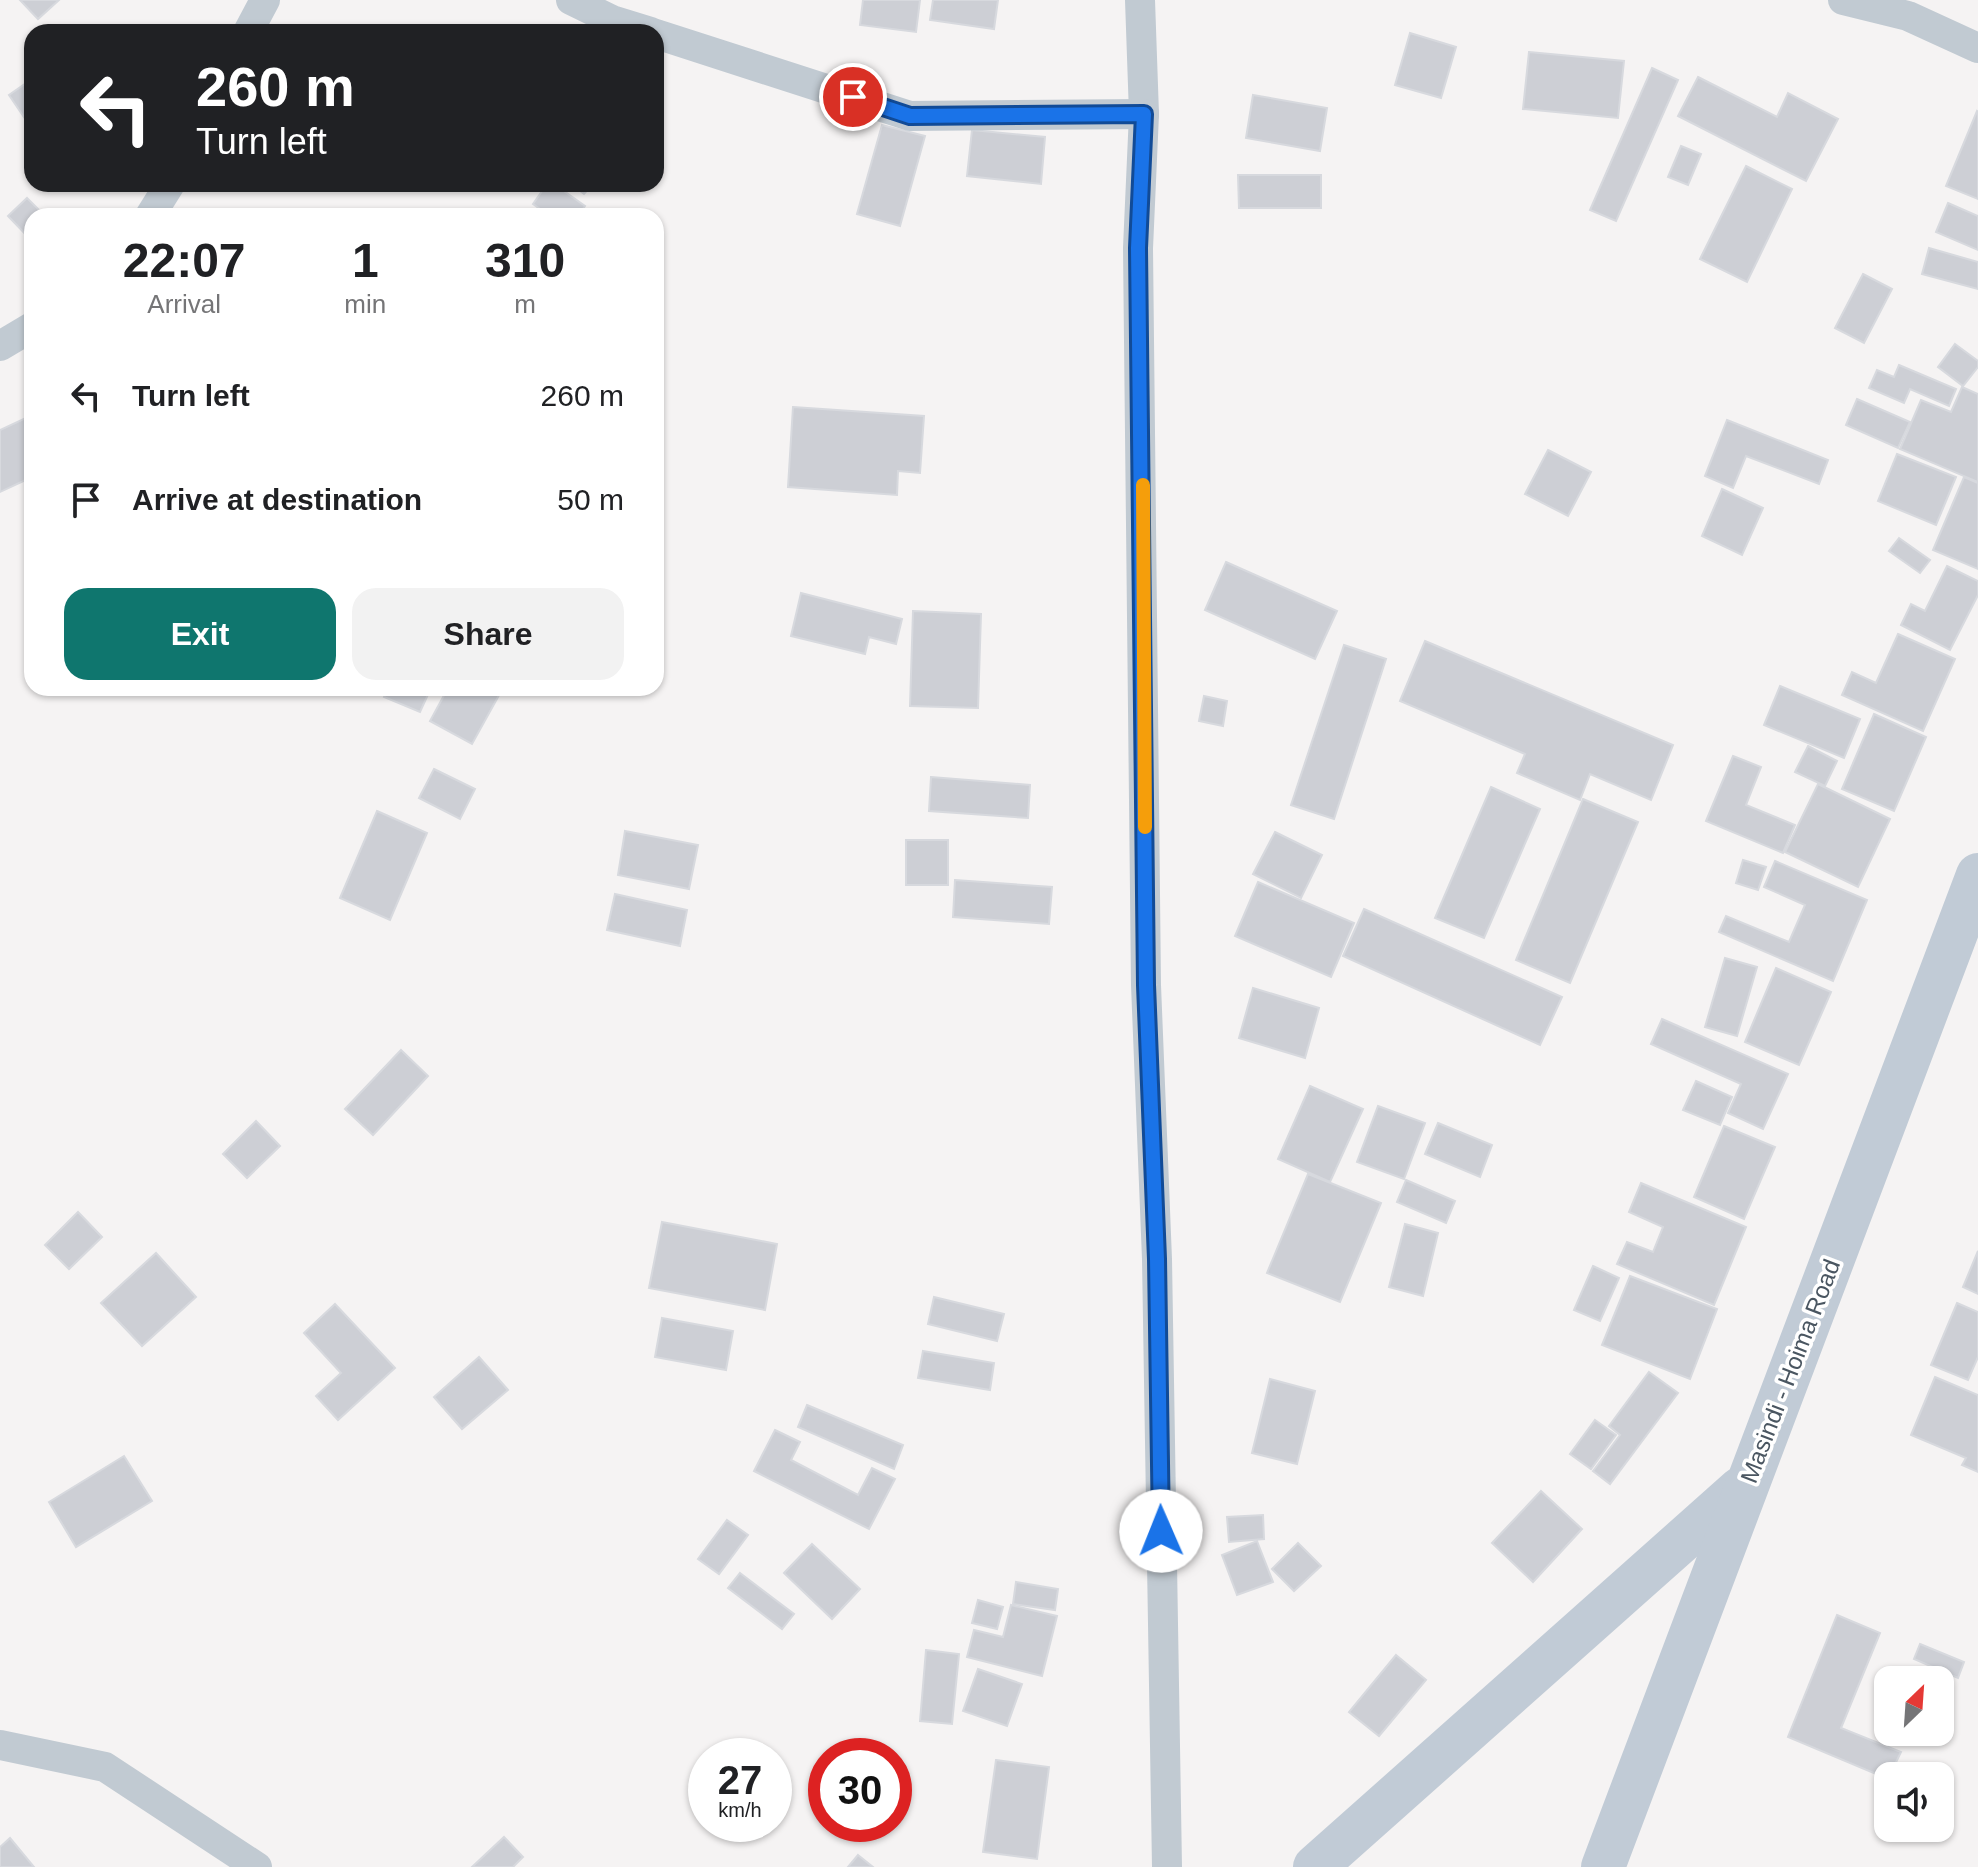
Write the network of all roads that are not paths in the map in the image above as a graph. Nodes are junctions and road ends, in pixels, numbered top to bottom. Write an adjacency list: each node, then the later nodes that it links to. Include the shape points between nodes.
1 (265, 0): 5 (street)
2 (571, 0): 6 (street)
3 (1140, 0): 9 (street)
4 (1843, 0): 8 (street, via 1908,16)
5 (252, 24)
6 (631, 24)
7 (664, 37): 9 (street, via 910,116)
8 (1978, 48)
9 (1144, 114): 15 (street, via 1138,248 1146,985)
10 (24, 332): 11 (street)
11 (0, 346)
12 (1978, 875): 13 (main road, Masindi - Hoima Road)
13 (1748, 1482): 17 (main road); 18 (main road, Masindi - Hoima Road)
14 (0, 1745): 16 (street, via 105,1767)
15 (1175, 1864)
16 (257, 1867)
17 (1315, 1867)
18 (1603, 1867)

